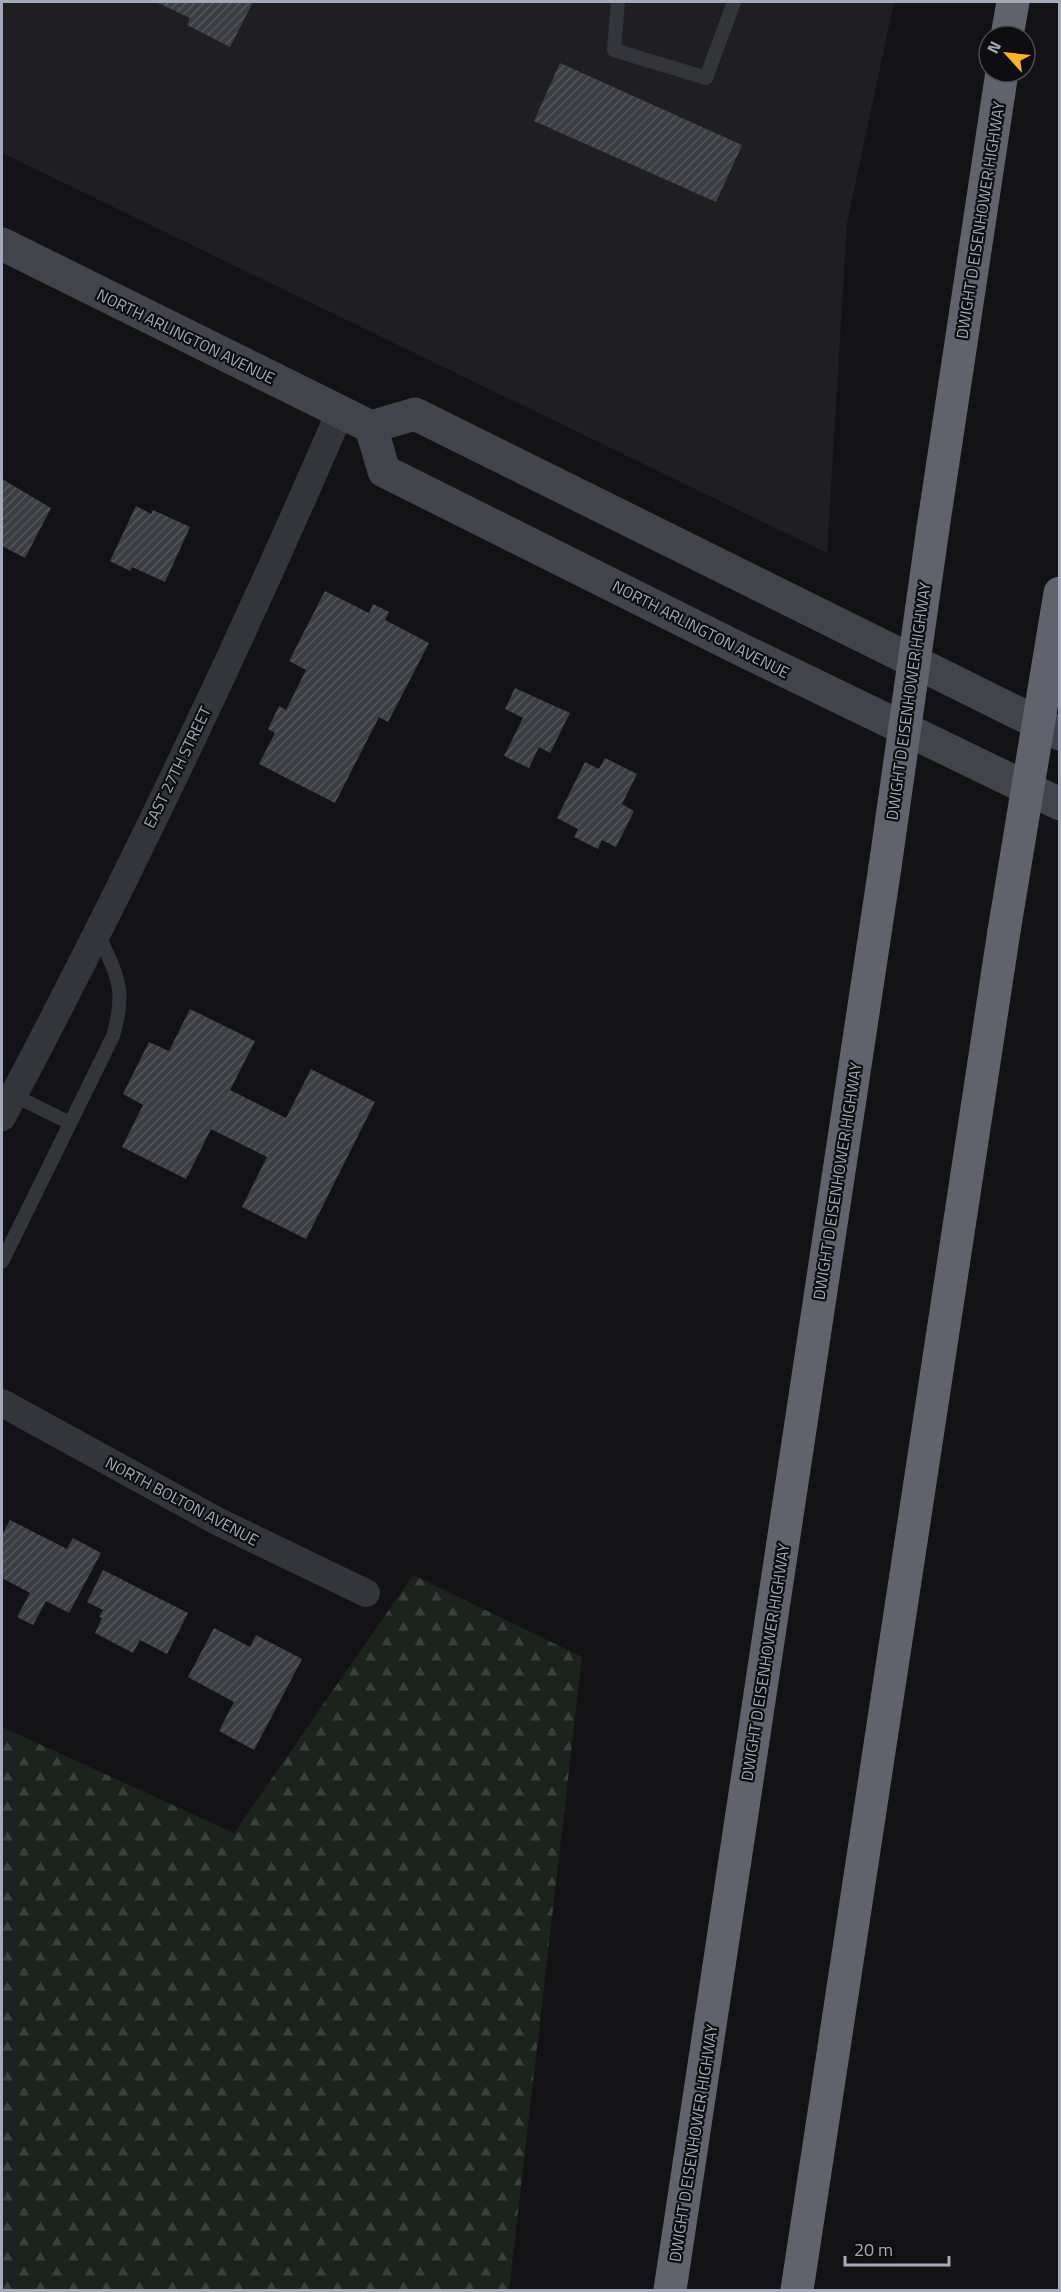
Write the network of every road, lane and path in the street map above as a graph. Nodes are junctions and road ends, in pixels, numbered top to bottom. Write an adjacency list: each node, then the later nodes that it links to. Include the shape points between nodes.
1 (618, 2): 2 (lane, via 614,50 706,78)
2 (734, 2)
3 (1012, 2): 4 (highway)
4 (1009, 24)
5 (1000, 84): 18 (highway, DWIGHT D EISENHOWER HIGHWAY, bridge)
6 (2, 244): 7 (main road, NORTH ARLINGTON AVENUE)
7 (340, 412): 8 (main road, NORTH ARLINGTON AVENUE); 12 (street, EAST 27TH STREET, via 268,578)
8 (371, 427): 10 (main road, via 415,414); 11 (main road, NORTH ARLINGTON AVENUE, via 384,471)
9 (1059, 593): 19 (highway, bridge)
10 (1059, 734)
11 (1059, 804)
12 (98, 933): 13 (street, EAST 27TH STREET); 14 (lane, via 118,978 121,1008 113,1036)
13 (7, 1106): 14 (lane)
14 (70, 1124): 15 (lane)
15 (2, 1262)
16 (2, 1403): 17 (street, NORTH BOLTON AVENUE, via 217,1521)
17 (366, 1593)
18 (670, 2290)
19 (797, 2290)

